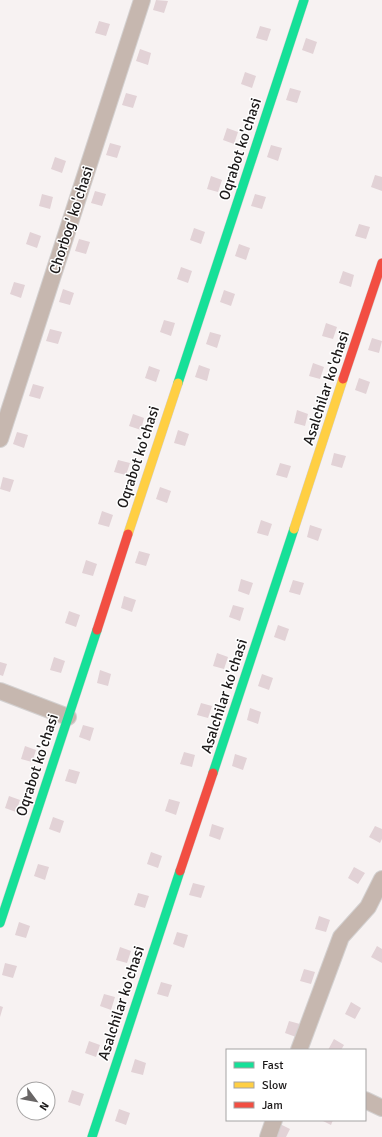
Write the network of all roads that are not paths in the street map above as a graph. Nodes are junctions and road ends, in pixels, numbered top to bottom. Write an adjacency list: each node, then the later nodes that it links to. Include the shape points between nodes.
1 (142, 0): 4 (street, Chorbog' ko'chasi)
2 (304, 0): 6 (street, Oqrabot ko'chasi)
3 (382, 263): 13 (street, Asalchilar ko'chasi)
4 (0, 440)
5 (0, 691): 6 (street)
6 (68, 717): 8 (street, Oqrabot ko'chasi)
7 (382, 879): 9 (street, via 368,907 341,937)
8 (0, 923)
9 (299, 1049)
10 (366, 1100): 11 (street)
11 (382, 1108)
12 (274, 1121): 14 (street)
13 (92, 1137)
14 (268, 1137)

